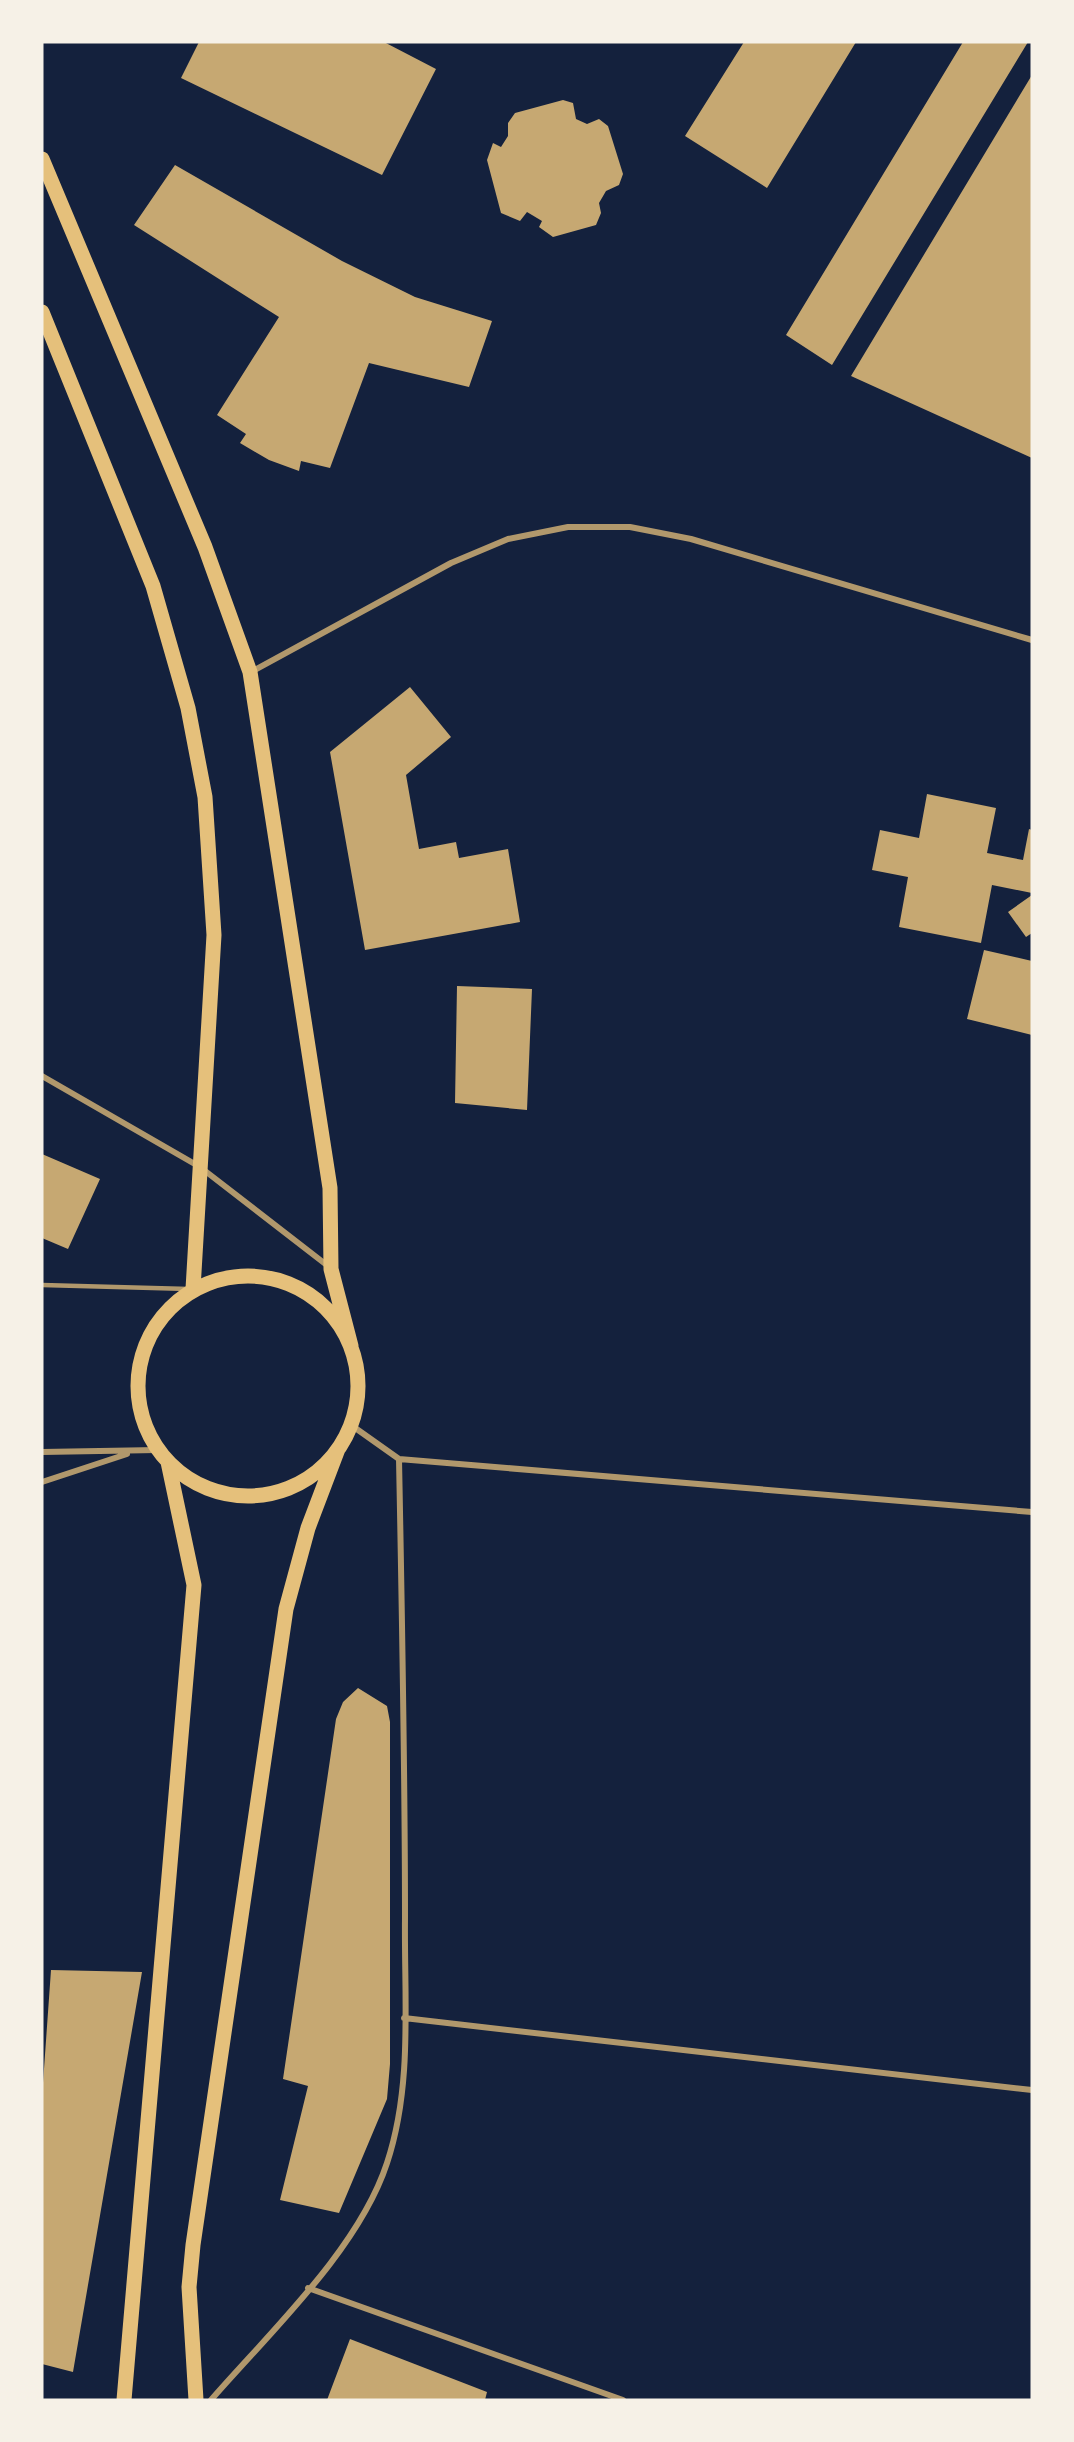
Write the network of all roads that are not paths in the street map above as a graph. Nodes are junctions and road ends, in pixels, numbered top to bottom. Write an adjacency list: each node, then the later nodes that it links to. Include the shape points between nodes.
1 (42, 159): 4 (main road, via 205,547)
2 (42, 312): 6 (main road, via 153,586 188,708 205,797 214,935)
3 (1032, 640): 4 (street, via 691,538 630,527 568,527 508,539 451,563)
4 (250, 672): 7 (main road, via 330,1188)
5 (42, 1076): 6 (street)
6 (200, 1167): 7 (street); 9 (main road)
7 (331, 1269): 10 (main road)
8 (42, 1285): 9 (lane)
9 (193, 1289): 10 (main road, via 229,1276 267,1276 302,1289 332,1313); 13 (main road, via 165,1312 145,1344 137,1380 141,1416)
10 (351, 1346): 11 (main road, via 358,1371 358,1398)
11 (351, 1425): 12 (main road); 16 (street)
12 (338, 1449): 17 (main road, via 316,1473 287,1488 256,1496 223,1494 193,1482); 24 (main road, via 308,1528 284,1621 193,2245 189,2287)
13 (157, 1450): 15 (street); 17 (main road)
14 (42, 1452): 15 (street)
15 (135, 1452): 18 (street)
16 (399, 1459): 19 (street); 20 (street, via 405,1765)
17 (168, 1462): 23 (main road, via 194,1585)
18 (42, 1482)
19 (1032, 1512)
20 (404, 2018): 21 (street); 22 (street, via 404,2092 387,2164 355,2230)
21 (1032, 2090)
22 (308, 2288): 25 (street); 26 (street)
23 (124, 2400)
24 (196, 2400)
25 (211, 2400)
26 (623, 2400)

